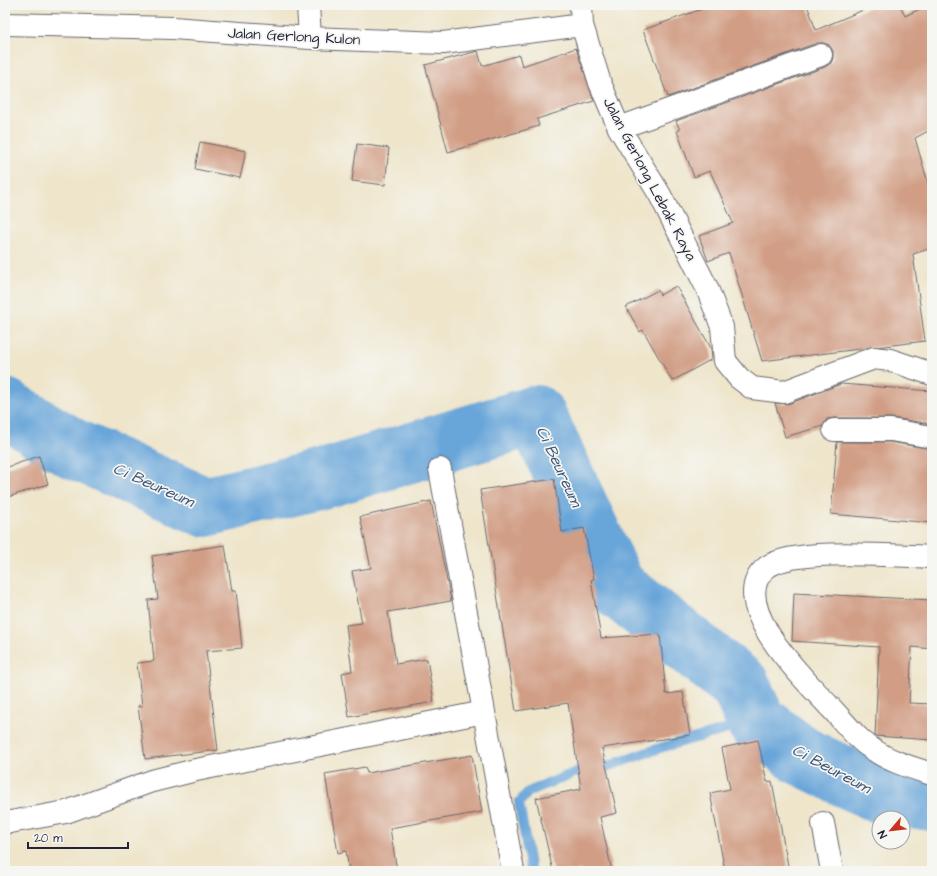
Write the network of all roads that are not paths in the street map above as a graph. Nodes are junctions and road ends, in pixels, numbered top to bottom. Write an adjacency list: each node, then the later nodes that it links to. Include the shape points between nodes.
1 (308, 5): 4 (street)
2 (582, 15): 4 (street, Jalan Gerlong Kulon, via 443,43); 6 (street, Jalan Gerlong Lebak Raya, via 600,83)
3 (5, 24): 4 (street, Jalan Gerlong Kulon, via 173,28)
4 (310, 38)
5 (821, 55): 6 (street)
6 (619, 128): 7 (street, Jalan Gerlong Lebak Raya, via 660,194 707,288 722,327 725,361 739,378 752,388 784,392 874,358 890,360)
7 (932, 374)
8 (834, 430): 9 (street, via 891,430)
9 (932, 437)
10 (440, 469): 12 (street)
11 (932, 557): 13 (street, via 814,554 791,558 768,566 761,572 753,593 757,611 785,659 868,746 899,764)
12 (484, 712): 14 (street, via 196,770 152,781 66,812); 16 (street)
13 (932, 774)
14 (5, 823)
15 (823, 823): 17 (street)
16 (513, 871)
17 (832, 871)

